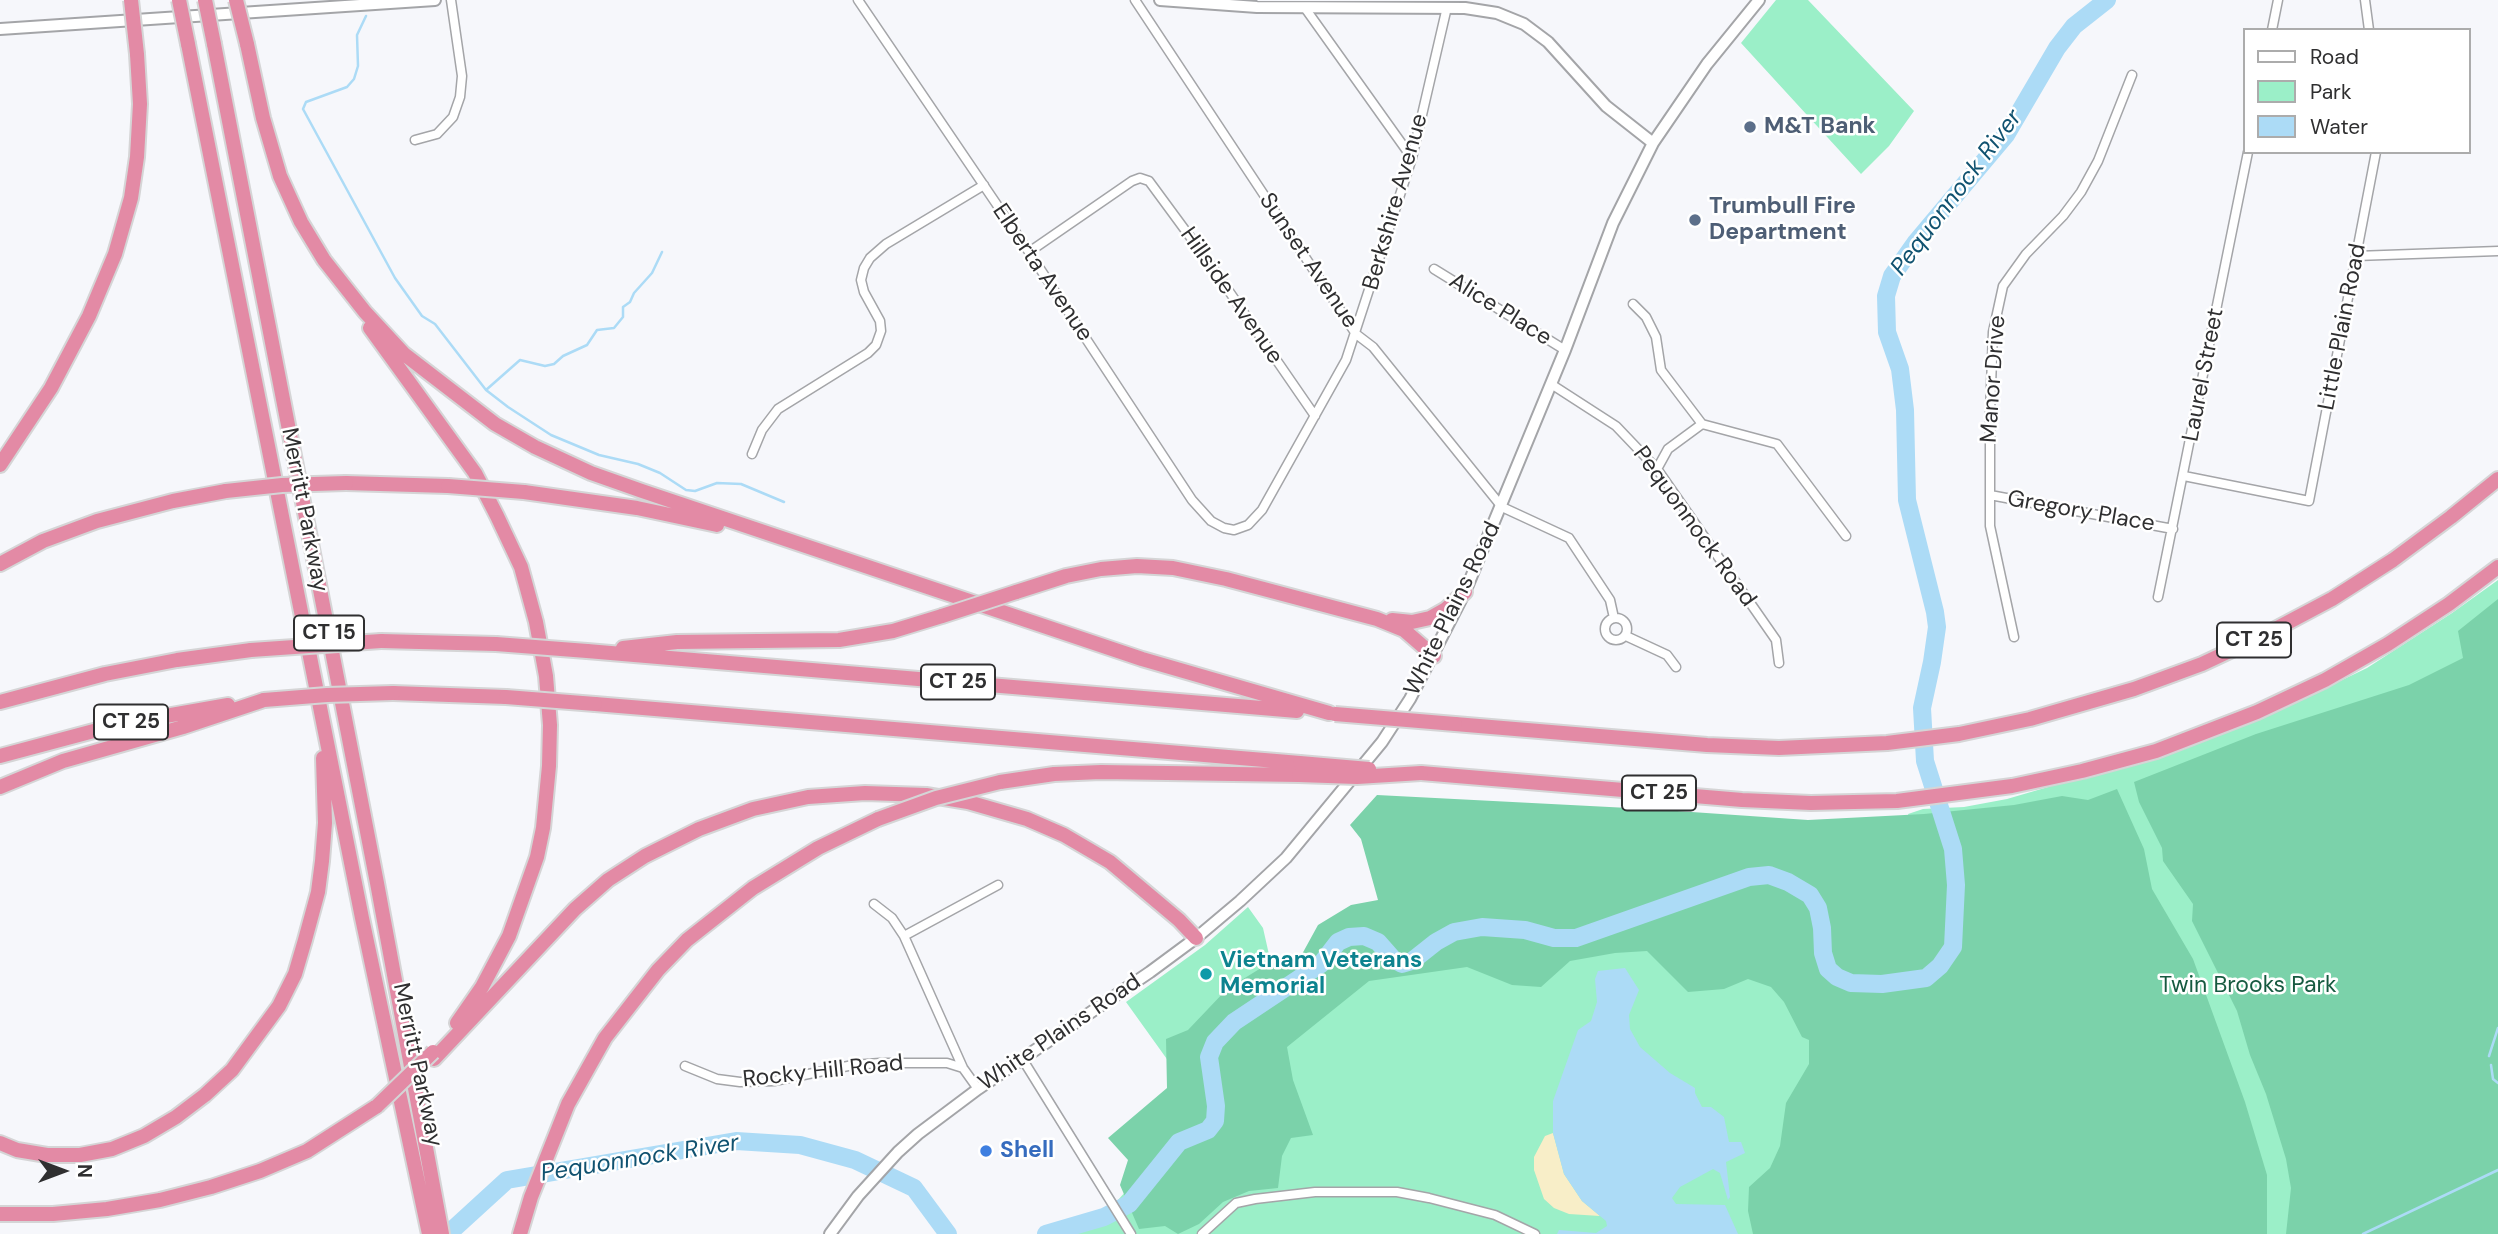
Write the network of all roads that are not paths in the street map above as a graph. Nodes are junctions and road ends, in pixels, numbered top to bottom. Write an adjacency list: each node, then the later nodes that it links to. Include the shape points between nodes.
1 (131, 0): 38 (highway, bridge, via 140,104 138,157 116,254 51,388)
2 (179, 0): 63 (highway, Merritt Parkway / CT 15, bridge)
3 (205, 0): 78 (highway, Merritt Parkway / CT 15, bridge)
4 (236, 0): 29 (highway, bridge, via 280,176)
5 (435, 0): 18 (main road)
6 (451, 0): 20 (street, via 462,76 460,97 453,117 437,134)
7 (858, 0): 25 (street, Elberta Avenue)
8 (1135, 0): 32 (street, Sunset Avenue)
9 (1160, 0): 15 (main road)
10 (1759, 0): 21 (main road, White Plains Road, via 1707,64)
11 (2278, 0): 16 (street)
12 (2365, 0): 17 (street)
13 (1408, 4): 14 (main road); 15 (main road)
14 (1447, 7): 21 (main road, via 1497,13 1535,32 1606,106); 24 (street, Berkshire Avenue)
15 (1305, 8): 24 (street)
16 (2272, 28)
17 (2369, 28)
18 (0, 29)
19 (2132, 75): 42 (street, Manor Drive, via 2081,192 2004,286 1993,332)
20 (415, 140)
21 (1653, 143): 33 (main road, White Plains Road, via 1616,217)
22 (2248, 154): 40 (street, Laurel Street)
23 (2376, 154): 28 (street, Little Plain Road)
24 (1412, 158): 32 (street, Berkshire Avenue)
25 (984, 185): 27 (street, Elberta Avenue); 37 (street, via 870,258 861,280 880,321 876,345 778,409)
26 (2498, 251): 28 (street)
27 (1029, 252): 35 (street, Hillside Avenue, via 1132,181 1144,178 1153,184); 45 (street, Elberta Avenue, via 1192,500 1218,525)
28 (2356, 256): 40 (street, Little Plain Road, via 2309,501)
29 (324, 260): 47 (highway, via 404,354 495,424 617,482); 71 (highway, via 475,473 521,567 546,676 549,766 537,857 520,911 496,963)
30 (1434, 269): 33 (street, Alice Place)
31 (1633, 304): 36 (street, via 1656,337 1661,370)
32 (1356, 334): 35 (street, Berkshire Avenue); 43 (street, Sunset Avenue, via 1373,347)
33 (1565, 350): 34 (main road, White Plains Road)
34 (1551, 384): 39 (street, Pequonnock Road, via 1616,426); 43 (main road, White Plains Road)
35 (1315, 416): 45 (street, Berkshire Avenue, via 1262,510)
36 (1702, 424): 39 (street, via 1668,449); 46 (street, via 1777,444)
37 (752, 454)
38 (0, 465)
39 (1657, 469): 58 (street, Pequonnock Road, via 1776,640)
40 (2184, 476): 44 (street, Laurel Street)
41 (2498, 479): 62 (highway, CT 25, bridge, via 2393,560 2268,633 2134,690 1976,730 1888,743 1743,747)
42 (1990, 495): 44 (street, Gregory Place); 55 (street, Manor Drive, via 1990,526)
43 (1502, 506): 50 (main road, White Plains Road); 53 (street, via 1569,538 1610,600)
44 (2173, 529): 51 (street, Laurel Street)
45 (1239, 530)
46 (1846, 536)
47 (843, 559): 48 (highway, bridge, via 653,511 524,492 346,483 282,485 173,501 97,521 43,541); 62 (highway, via 1142,659)
48 (0, 564)
49 (2498, 568): 65 (highway, CT 25, bridge, via 2388,644 2257,712 2117,762 1989,790 1897,801 1777,802 1421,773)
50 (1465, 592): 52 (highway, via 1438,615 1421,621); 57 (main road, White Plains Road)
51 (2158, 597)
52 (1366, 615): 56 (highway, bridge, via 1209,575 1155,566 1119,567 1084,572 893,631 839,640 677,642); 57 (highway, via 1404,629)
53 (1615, 618): 54 (street, via 1626,623); 54 (street, via 1607,622 1607,635 1618,640)
54 (1626, 636): 59 (street, via 1667,655)
55 (2014, 637)
56 (587, 651): 61 (highway, CT 25, bridge, via 381,641 251,650 105,674); 62 (highway, CT 25)
57 (1434, 656): 70 (main road, White Plains Road, via 1382,742 1286,858)
58 (1779, 663)
59 (1676, 667)
60 (264, 700): 64 (highway, CT 25, via 120,724); 65 (highway, CT 25, bridge, via 393,693 506,697); 66 (highway, via 63,761)
61 (0, 702)
62 (1332, 714)
63 (323, 722): 76 (highway, via 324,823 318,892 295,974 255,1042 232,1070 176,1117 112,1149 47,1155); 79 (highway, Merritt Parkway / CT 15)
64 (0, 756)
65 (1300, 769): 80 (highway, bridge, via 1054,774 1000,782 878,819 779,871 687,940 605,1038 568,1104)
66 (0, 787)
67 (998, 885): 69 (street)
68 (874, 904): 69 (street, via 892,918)
69 (904, 936): 74 (street)
70 (1196, 938): 71 (highway, via 1110,862 1027,819 926,795 808,797 753,809 699,828 608,880); 72 (main road, White Plains Road)
71 (433, 1056): 77 (highway, bridge, via 377,1107 307,1151 260,1171 160,1200 107,1209)
72 (1023, 1060): 75 (main road, White Plains Road); 82 (street)
73 (685, 1066): 74 (street, Rocky Hill Road, via 740,1082 774,1081 880,1063 947,1063)
74 (964, 1068): 75 (street)
75 (978, 1089): 81 (main road, White Plains Road, via 898,1152)
76 (0, 1143)
77 (0, 1214)
78 (441, 1229)
79 (429, 1234)
80 (520, 1234)
81 (830, 1234)
82 (1131, 1234)
83 (1202, 1234): 84 (street, via 1237,1203 1255,1199 1315,1192 1397,1192 1495,1215)
84 (1535, 1234)

